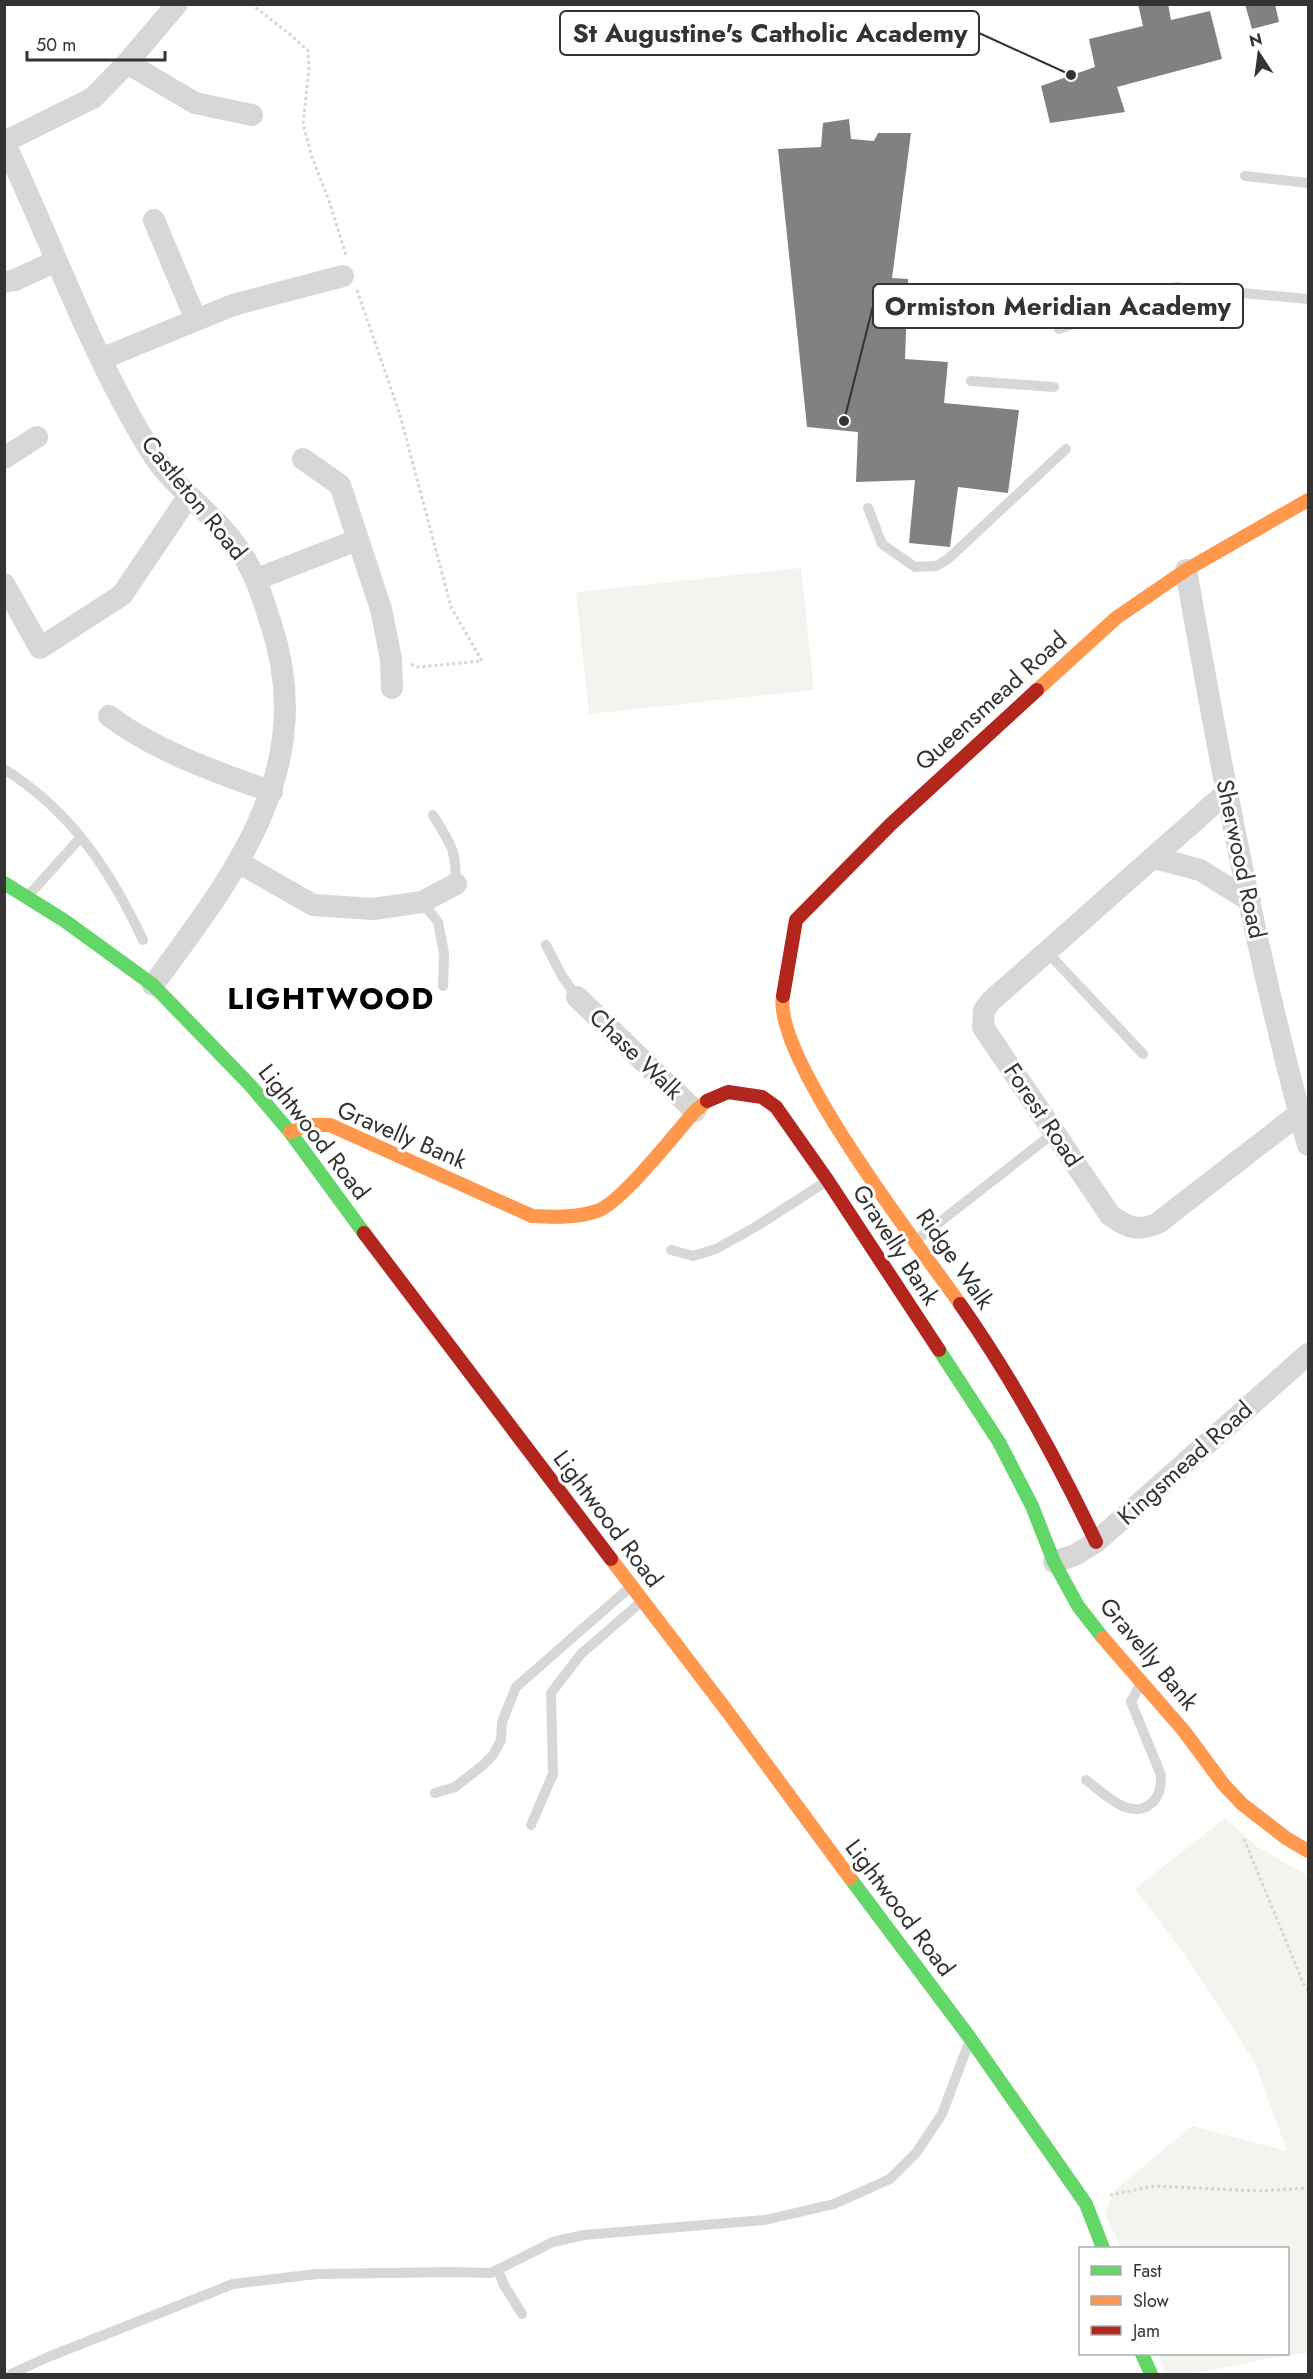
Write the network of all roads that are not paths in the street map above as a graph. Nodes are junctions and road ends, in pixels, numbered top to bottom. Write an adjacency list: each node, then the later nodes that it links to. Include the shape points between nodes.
1 (177, 4): 2 (street)
2 (128, 63): 3 (street, via 195,103); 4 (street, via 93,98)
3 (252, 115)
4 (4, 142): 8 (street, Castleton Road)
5 (1245, 176): 6 (lane)
6 (1308, 183)
7 (154, 220): 12 (street)
8 (56, 261): 10 (street); 14 (street, Castleton Road)
9 (340, 272): 12 (street)
10 (4, 282)
11 (1308, 299): 13 (lane, via 1177,287)
12 (196, 320): 14 (street)
13 (1059, 329)
14 (101, 359): 21 (street, Castleton Road, via 150,452)
15 (971, 381): 16 (lane)
16 (1054, 387)
17 (37, 437): 19 (street)
18 (1066, 449): 23 (lane, via 936,566 915,567 882,544)
19 (4, 458)
20 (303, 459): 24 (street, via 340,485)
21 (188, 497): 26 (street, Castleton Road, via 214,519); 27 (street, via 122,595 40,648)
22 (1308, 500): 25 (street, Queensmead Road)
23 (868, 508)
24 (357, 540): 26 (street); 28 (street, via 381,609 391,659)
25 (1186, 570): 32 (street, Sherwood Road); 48 (street, Queensmead Road, via 1116,618 891,824 796,920)
26 (257, 579): 31 (street, Castleton Road, via 277,643 285,689 285,728)
27 (4, 584)
28 (392, 688)
29 (118, 730): 31 (street)
30 (4, 769): 34 (lane, via 52,804)
31 (272, 792): 36 (street, Castleton Road)
32 (1226, 794): 35 (street, Forest Road); 40 (street, Sherwood Road)
33 (433, 815): 38 (lane, via 453,848)
34 (81, 837): 39 (lane); 42 (lane, via 125,901)
35 (1155, 858): 40 (street, via 1200,870); 44 (street, Forest Road)
36 (238, 862): 41 (street, via 313,905 373,909); 45 (street, Castleton Road)
37 (4, 883): 39 (street, Lightwood Road)
38 (456, 884): 41 (street)
39 (28, 897): 45 (street, Lightwood Road)
40 (1250, 901): 51 (street, Sherwood Road)
41 (422, 902): 46 (lane, via 438,921 444,953)
42 (142, 940)
43 (546, 945): 47 (lane)
44 (1047, 952): 49 (lane); 53 (street, Forest Road, via 991,1001 982,1019 983,1027)
45 (153, 985): 52 (street, Lightwood Road, via 250,1084)
46 (443, 986)
47 (577, 997): 50 (street, Chase Walk)
48 (782, 1001): 56 (street, Ridge Walk, via 788,1035 816,1094)
49 (1143, 1054)
50 (695, 1111): 52 (street, Gravelly Bank, via 620,1196 599,1211 568,1217 532,1216 330,1125 300,1126); 55 (street, Gravelly Bank, via 711,1098 728,1092 762,1097 776,1107)
51 (1300, 1113): 53 (street, Forest Road, via 1145,1229 1124,1225 1110,1215); 54 (street, Sherwood Road)
52 (290, 1132): 61 (street, Lightwood Road)
53 (1055, 1132): 56 (lane)
54 (1308, 1145)
55 (828, 1180): 57 (lane, via 716,1249 693,1256); 60 (street, Gravelly Bank, via 999,1442 1032,1506)
56 (915, 1241): 59 (street, Ridge Walk, via 993,1351)
57 (672, 1250)
58 (1308, 1353): 59 (street, Kingsmead Road)
59 (1096, 1542): 60 (street, Kingsmead Road)
60 (1054, 1562): 63 (street, Gravelly Bank, via 1078,1606)
61 (631, 1587): 62 (street, Lightwood Road); 65 (lane, via 516,1687 493,1755 455,1787)
62 (641, 1602): 66 (lane, via 581,1654 551,1693 553,1774); 68 (street, Lightwood Road)
63 (1141, 1682): 64 (lane, via 1131,1702 1161,1775 1161,1788 1155,1800 1145,1808 1132,1810); 67 (street, Gravelly Bank, via 1242,1804)
64 (1086, 1780)
65 (435, 1793)
66 (531, 1825)
67 (1308, 1851)
68 (970, 2038): 69 (street, Lightwood Road, via 1086,2204); 70 (lane, via 942,2114 916,2152 890,2179 834,2204 765,2220 584,2235 553,2242)
69 (1103, 2247)
70 (498, 2270): 71 (lane); 73 (lane, via 316,2274 233,2284)
71 (522, 2314)
72 (1142, 2355): 74 (street)
73 (10, 2374)
74 (1150, 2374)

